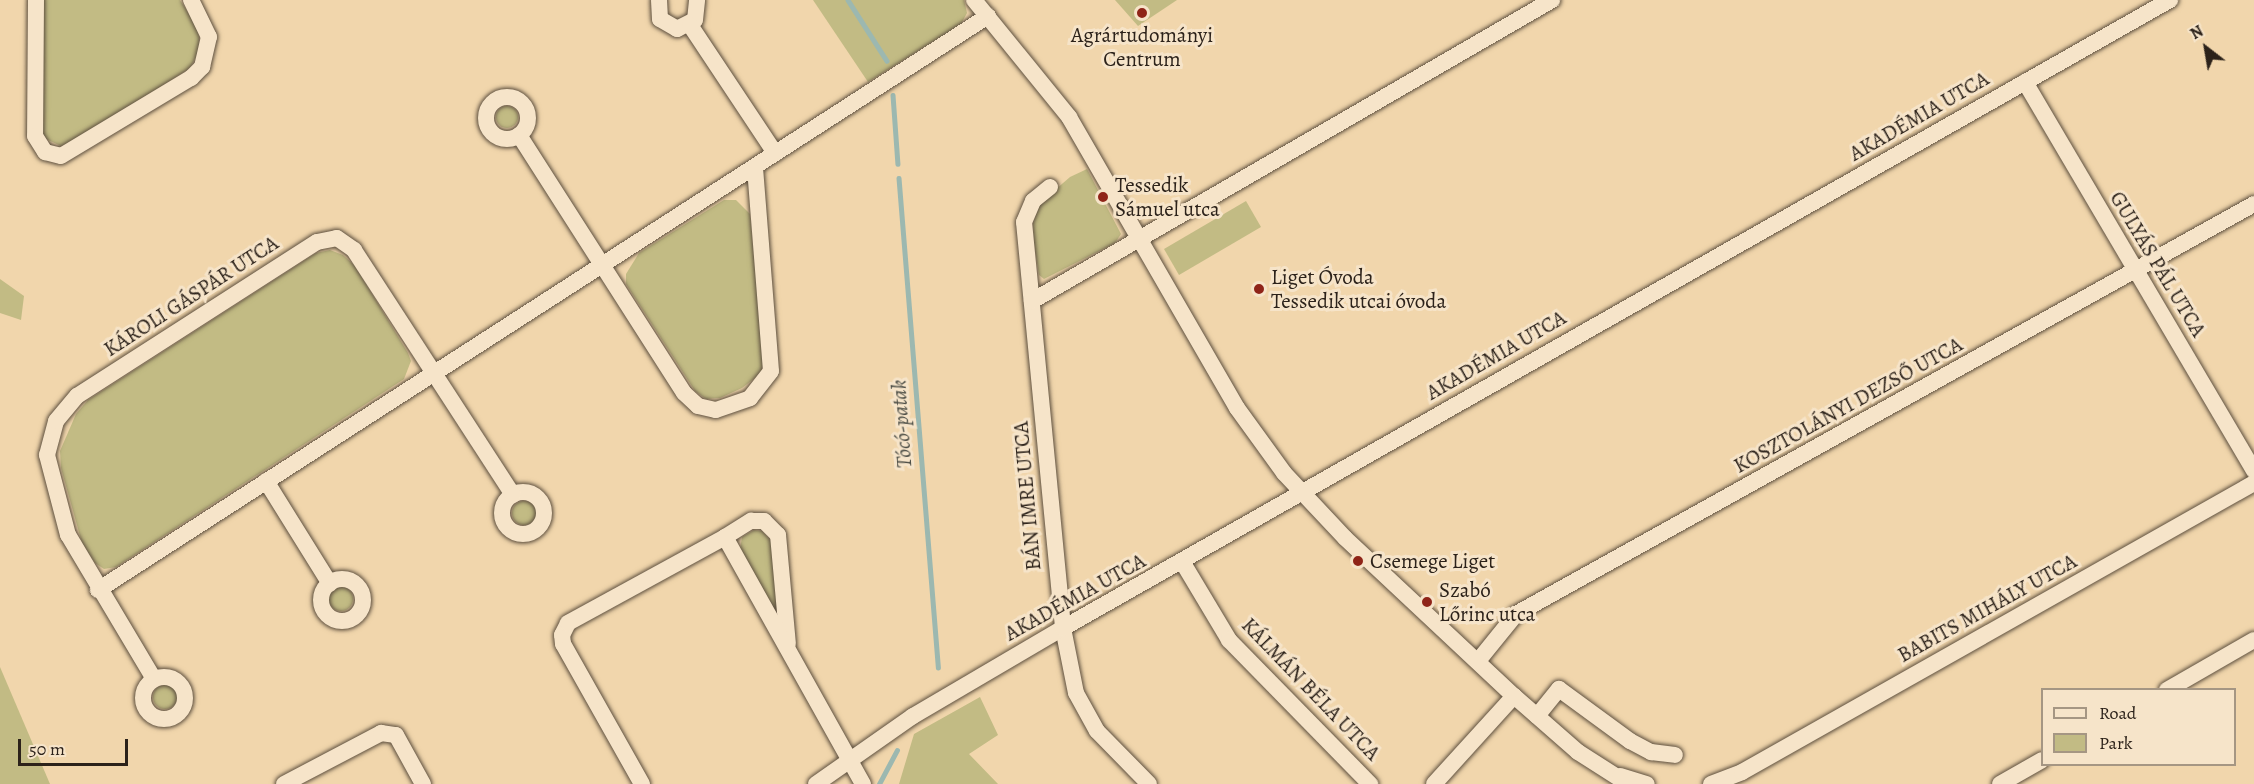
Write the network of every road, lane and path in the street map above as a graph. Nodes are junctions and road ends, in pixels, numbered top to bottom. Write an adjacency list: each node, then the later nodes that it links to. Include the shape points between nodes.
1 (36, 0): 2 (street, via 35,136 45,152 61,156 192,78 202,67 209,37)
2 (190, 0)
3 (659, 0): 9 (street, via 657,12 664,24 677,29)
4 (697, 0): 9 (street, via 698,14)
5 (974, 0): 8 (street)
6 (1552, 0): 16 (street)
7 (2170, 0): 10 (street, AKADÉMIA UTCA)
8 (988, 16): 12 (street); 16 (street, via 1055,97)
9 (690, 25): 12 (street)
10 (2025, 82): 18 (street, GULYÁS PÁL UTCA); 24 (street, AKADÉMIA UTCA)
11 (519, 135): 17 (street)
12 (775, 153): 13 (street)
13 (754, 167): 17 (street); 17 (street, via 772,351 771,371 750,398 716,410 698,406 684,393)
14 (1050, 187): 19 (street, BÁN IMRE UTCA, via 1033,201 1024,222)
15 (2254, 204): 18 (street, KOSZTOLÁNYI DEZSŐ UTCA)
16 (1139, 238): 19 (street); 24 (street, via 1237,408)
17 (602, 264): 20 (street)
18 (2136, 271): 21 (street, GULYÁS PÁL UTCA); 33 (street, KOSZTOLÁNYI DEZSŐ UTCA, via 1516,614)
19 (1032, 301): 30 (street, BÁN IMRE UTCA)
20 (434, 372): 22 (street); 25 (street, KÁROLI GÁSPÁR UTCA); 29 (street, KÁROLI GÁSPÁR UTCA, via 354,250 337,238 317,242 77,396 56,421 48,454 68,535)
21 (2254, 470)
22 (266, 482): 28 (street); 29 (street)
23 (2254, 483): 41 (street, BABITS MIHÁLY UTCA)
24 (1301, 492): 27 (street, AKADÉMIA UTCA); 33 (street, via 1344,538)
25 (513, 495)
26 (725, 537): 32 (street); 32 (street, via 752,521 764,521 778,535); 46 (street, via 568,623 562,634)
27 (1183, 563): 30 (street, AKADÉMIA UTCA); 49 (street, KÁLMÁN BÉLA UTCA, via 1229,640)
28 (330, 584)
29 (98, 590): 34 (street, KÁROLI GÁSPÁR UTCA)
30 (1063, 628): 39 (street, AKADÉMIA UTCA); 48 (street, BÁN IMRE UTCA, via 1076,693 1092,721)
31 (2254, 640): 35 (street)
32 (789, 650): 39 (street)
33 (1478, 661): 36 (street)
34 (154, 680)
35 (2170, 688)
36 (1514, 696): 37 (street); 50 (street)
37 (1537, 716): 38 (street, via 1560,688 1630,741 1651,752); 42 (street, via 1578,752)
38 (1675, 755)
39 (849, 758): 43 (street); 47 (street, AKADÉMIA UTCA)
40 (2041, 761): 54 (street)
41 (1742, 772): 52 (street, BABITS MIHÁLY UTCA); 53 (street, BABITS MIHÁLY UTCA)
42 (1622, 779): 51 (street)
43 (862, 782)
44 (285, 784): 45 (street, via 381,733 396,735)
45 (423, 784)
46 (642, 784)
47 (816, 784)
48 (1149, 784)
49 (1371, 784)
50 (1434, 784)
51 (1647, 784)
52 (1710, 784)
53 (1729, 784)
54 (2000, 784)

